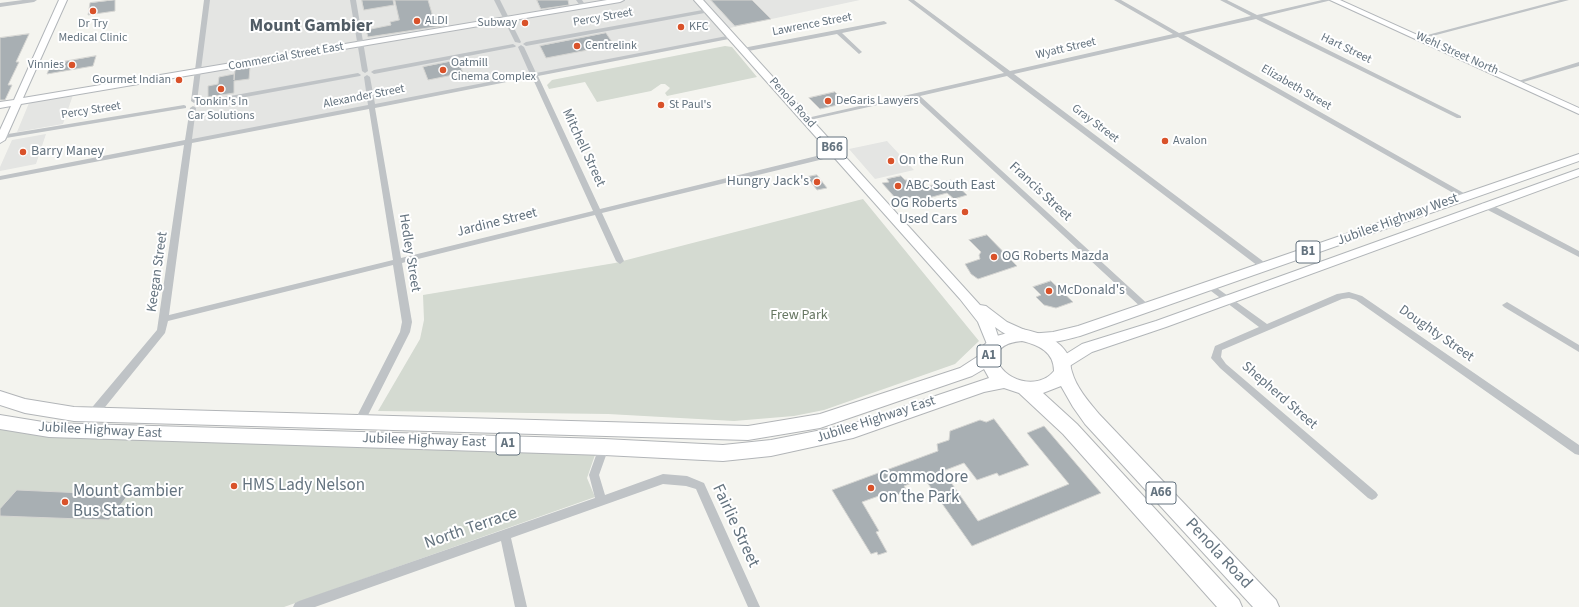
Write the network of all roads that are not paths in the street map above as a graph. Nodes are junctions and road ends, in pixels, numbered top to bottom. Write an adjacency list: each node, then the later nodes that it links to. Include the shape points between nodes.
1 (34, 0): 14 (street)
2 (63, 0): 34 (street)
3 (207, 0): 28 (street, Keegan Street)
4 (353, 0): 23 (street, Hedley Street)
5 (497, 0): 17 (street, Mitchell Street)
6 (620, 0): 13 (street, Commercial Street East)
7 (698, 0): 15 (main road, Penola Road / B66)
8 (911, 0): 29 (street, Gray Street)
9 (1117, 0): 20 (street, Elizabeth Street)
10 (1222, 0): 16 (street, Hart Street)
11 (1335, 0): 16 (street, Wyatt Street); 22 (street, Wehl Street North)
12 (1566, 0): 22 (street)
13 (581, 3): 17 (street, Commercial Street East)
14 (0, 5)
15 (708, 11): 21 (main road, Penola Road / B66); 24 (street, Percy Street)
16 (1256, 17): 20 (street, Wyatt Street); 39 (street, Hart Street)
17 (507, 19): 23 (street, Commercial Street East); 24 (street, Mitchell Street)
18 (884, 23): 19 (street, Lawrence Street)
19 (838, 32): 25 (street, Lawrence Street); 26 (street)
20 (1179, 34): 29 (street, Wyatt Street); 47 (street, Elizabeth Street)
21 (732, 37): 25 (main road, Penola Road / B66); 31 (street, Alexander Street)
22 (1419, 38): 32 (street, Wehl Street North)
23 (360, 44): 28 (street, Commercial Street East); 30 (street, Hedley Street)
24 (519, 45): 30 (street, Percy Street); 31 (street, Mitchell Street)
25 (743, 50): 40 (main road, Penola Road / B66)
26 (859, 52)
27 (1579, 64): 32 (street)
28 (198, 72): 34 (street, Commercial Street East); 36 (street, Keegan Street)
29 (1010, 73): 33 (street, Wyatt Street); 53 (street, Gray Street)
30 (363, 74): 36 (street, Percy Street); 37 (street, Hedley Street)
31 (535, 75): 37 (street, Alexander Street); 49 (street, Mitchell Street)
32 (1518, 82): 38 (street, Wehl Street North)
33 (915, 95): 40 (street, Wyatt Street); 58 (street, Francis Street)
34 (17, 103): 35 (street, Commercial Street East); 41 (street)
35 (0, 105)
36 (190, 105): 41 (street, Percy Street); 42 (street, Keegan Street)
37 (372, 106): 42 (street, Alexander Street); 51 (street, Hedley Street)
38 (1579, 111)
39 (1459, 118)
40 (808, 120): 43 (main road, Penola Road / B66)
41 (1, 139)
42 (190, 141): 46 (street, Alexander Street); 59 (street, Keegan Street)
43 (836, 152): 49 (street, Jardine Street); 55 (main road, Penola Road / B66)
44 (1579, 157): 47 (main road, Jubilee Highway West / B1)
45 (1579, 172): 48 (main road, Jubilee Highway West / B1)
46 (0, 178)
47 (1465, 196): 53 (main road, Jubilee Highway West / B1)
48 (1485, 205): 50 (street); 56 (main road, Jubilee Highway West / B1)
49 (597, 211): 51 (street, Jardine Street); 52 (street, Mitchell Street)
50 (1579, 254)
51 (397, 261): 59 (street, Jardine Street); 69 (street, Hedley Street, via 407,322 405,332)
52 (620, 261)
53 (1265, 267): 54 (main road, Jubilee Highway West / B1)
54 (1210, 286): 56 (street); 58 (main road, Jubilee Highway West / B1)
55 (965, 296): 61 (main road, Penola Road / B66, via 1002,325); 63 (main road, Penola Road / B66, via 985,320)
56 (1228, 299): 60 (street); 64 (main road, Jubilee Highway West / B1, via 1088,348)
57 (1507, 305): 62 (street)
58 (1146, 308): 61 (main road, Jubilee Highway West / B1, via 1068,335)
59 (164, 319): 67 (street, Keegan Street, via 162,331)
60 (1265, 327): 73 (street, Doughty Street, via 1340,296 1359,298); 75 (street, Shepherd Street, via 1221,346 1216,358)
61 (1028, 337): 63 (highway, A1, via 1002,338); 64 (highway, via 1054,349 1061,357)
62 (1579, 349)
63 (991, 351): 65 (highway, A1, via 996,373); 70 (highway, Jubilee Highway East / A1, via 966,372 820,421 748,433)
64 (1063, 368): 65 (highway, A1, via 1054,383 1046,387); 82 (highway, Penola Road / A66, via 1079,402 1092,419)
65 (1016, 385): 74 (highway, Jubilee Highway East / A1, via 982,386 853,431 771,448); 81 (highway, Penola Road / A66, via 1070,428)
66 (0, 398): 67 (highway, Jubilee Highway East / A1, via 25,406 74,414)
67 (93, 414): 69 (highway, Jubilee Highway East / A1)
68 (0, 422): 71 (highway, Jubilee Highway East / A1, via 49,430)
69 (359, 422): 71 (highway, Jubilee Highway East / A1)
70 (725, 433): 71 (highway, Jubilee Highway East / A1); 74 (highway)
71 (494, 435): 72 (highway, Jubilee Highway East / A1)
72 (604, 447): 74 (highway, Jubilee Highway East / A1); 76 (street, via 594,475)
73 (1579, 451)
74 (723, 453)
75 (1372, 495)
76 (601, 501): 77 (street, North Terrace); 80 (street, Fairlie Street, via 663,479 687,481 700,486)
77 (504, 535): 78 (street, North Terrace); 79 (street)
78 (299, 607)
79 (521, 607)
80 (754, 607)
81 (1231, 607)
82 (1268, 607)

